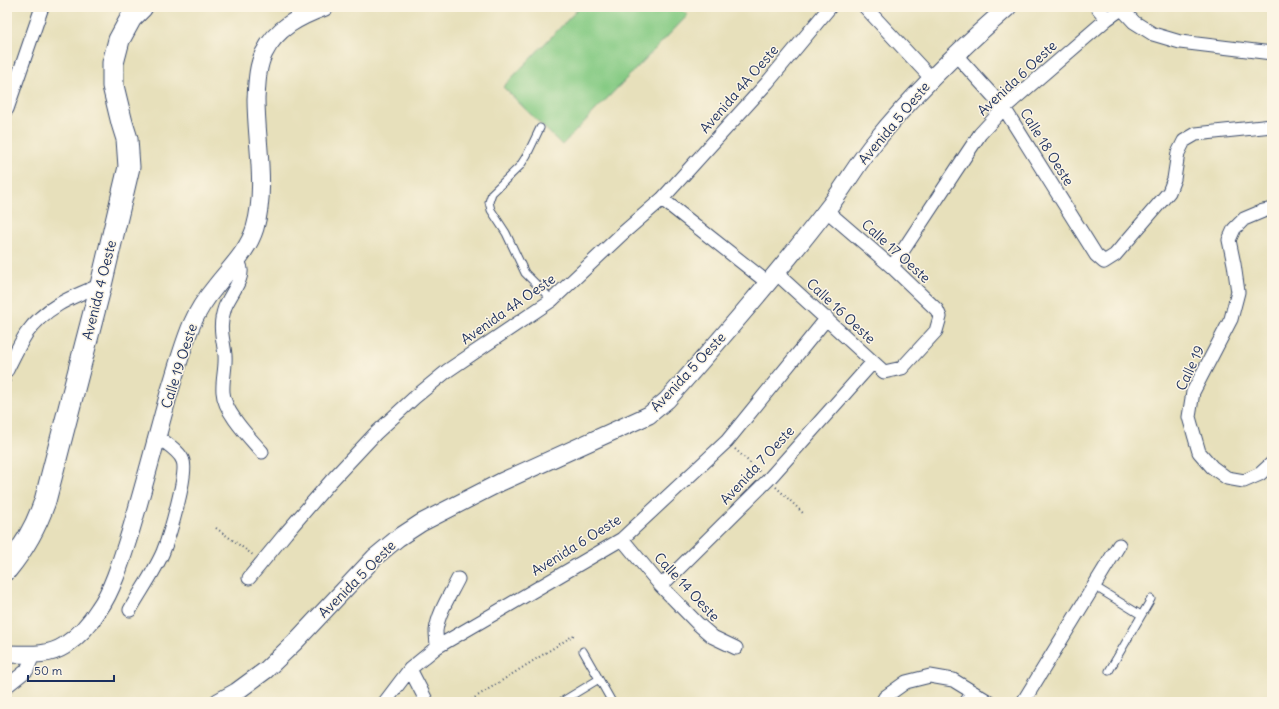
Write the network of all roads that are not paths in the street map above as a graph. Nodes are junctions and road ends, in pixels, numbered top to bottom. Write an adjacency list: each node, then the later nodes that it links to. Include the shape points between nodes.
1 (42, 7): 14 (street)
2 (142, 7): 23 (main road, Avenida 4 Oeste, via 131,18 119,40 113,63 113,86 127,139 129,167)
3 (325, 7): 20 (street, Calle 19 Oeste, via 301,17 284,28 271,42 260,61 256,106 259,202 254,230)
4 (830, 7): 17 (street, Avenida 4A Oeste, via 767,83)
5 (865, 7): 12 (street)
6 (1008, 7): 11 (street, Avenida 5 Oeste)
7 (1096, 7): 9 (street)
8 (1123, 8): 9 (street, Avenida 6 Oeste); 10 (street, via 1134,22 1153,34 1180,42)
9 (1107, 19): 13 (street, Avenida 6 Oeste)
10 (1272, 53)
11 (955, 54): 12 (street, Avenida 5 Oeste); 13 (street, Calle 18 Oeste)
12 (931, 78): 19 (street, Avenida 5 Oeste, via 874,143)
13 (1004, 108): 15 (street, Calle 18 Oeste, via 1096,255 1104,262 1115,255 1169,192 1178,153 1184,141 1196,134); 21 (street, Avenida 6 Oeste, via 980,134)
14 (7, 109)
15 (1272, 126)
16 (540, 128): 24 (lane, via 528,155 492,194 489,202 525,273)
17 (662, 199): 22 (street, Calle 16 Oeste); 24 (street, Avenida 4A Oeste)
18 (1272, 209): 31 (street, Calle 19, via 1244,219 1234,229 1229,240 1238,292 1231,319 1193,392 1189,417 1199,452 1212,467 1227,478 1244,481 1260,474)
19 (826, 211): 21 (street, Calle 17 Oeste); 22 (street, Avenida 5 Oeste)
20 (238, 260): 29 (street, Calle 19 Oeste, via 214,288 192,325); 30 (street, via 242,271 225,307 222,320 221,333 226,365 224,401)
21 (892, 267): 28 (street, Calle 17 Oeste, via 937,310 940,318 936,331 902,368)
22 (772, 278): 25 (street, Calle 16 Oeste); 52 (street, Avenida 5 Oeste, via 667,400 649,415 501,482 421,523 398,538 375,557 266,670)
23 (101, 285): 27 (street, via 57,304 39,318 26,334); 34 (main road, Avenida 4 Oeste, via 45,502 26,545)
24 (552, 300): 35 (street, Avenida 4A Oeste, via 447,371 374,434)
25 (826, 318): 26 (street, Calle 16 Oeste); 32 (street, Avenida 6 Oeste, via 727,440)
26 (872, 362): 28 (street, Calle 16 Oeste); 37 (street, Avenida 7 Oeste, via 768,480)
27 (11, 372)
28 (884, 372)
29 (157, 436): 40 (street, via 183,460 184,482 163,552); 46 (street, Calle 19 Oeste, via 122,557 100,609 66,645 51,652)
30 (262, 452)
31 (1272, 463)
32 (622, 539): 37 (street, Calle 14 Oeste); 42 (street, Avenida 6 Oeste)
33 (1119, 545): 38 (street)
34 (7, 569)
35 (249, 578)
36 (458, 579): 42 (street, via 440,619 436,632)
37 (661, 586): 43 (street, Calle 14 Oeste, via 713,637)
38 (1094, 586): 41 (lane); 60 (street)
39 (1151, 599): 41 (lane)
40 (130, 610)
41 (1141, 615): 48 (lane)
42 (437, 647): 47 (street, Avenida 6 Oeste)
43 (736, 648)
44 (583, 651): 49 (lane)
45 (7, 654): 46 (street, Calle 19 Oeste)
46 (33, 655): 50 (street, via 27,670)
47 (410, 669): 53 (street, Avenida 6 Oeste); 54 (street)
48 (1108, 671)
49 (599, 679): 55 (lane); 56 (lane)
50 (7, 686)
51 (970, 691): 57 (street, via 953,680 930,676 906,682 884,697); 58 (lane); 59 (street)
52 (218, 702)
53 (385, 702)
54 (427, 702)
55 (561, 702)
56 (612, 702)
57 (882, 702)
58 (963, 702)
59 (989, 702)
60 (1023, 702)

